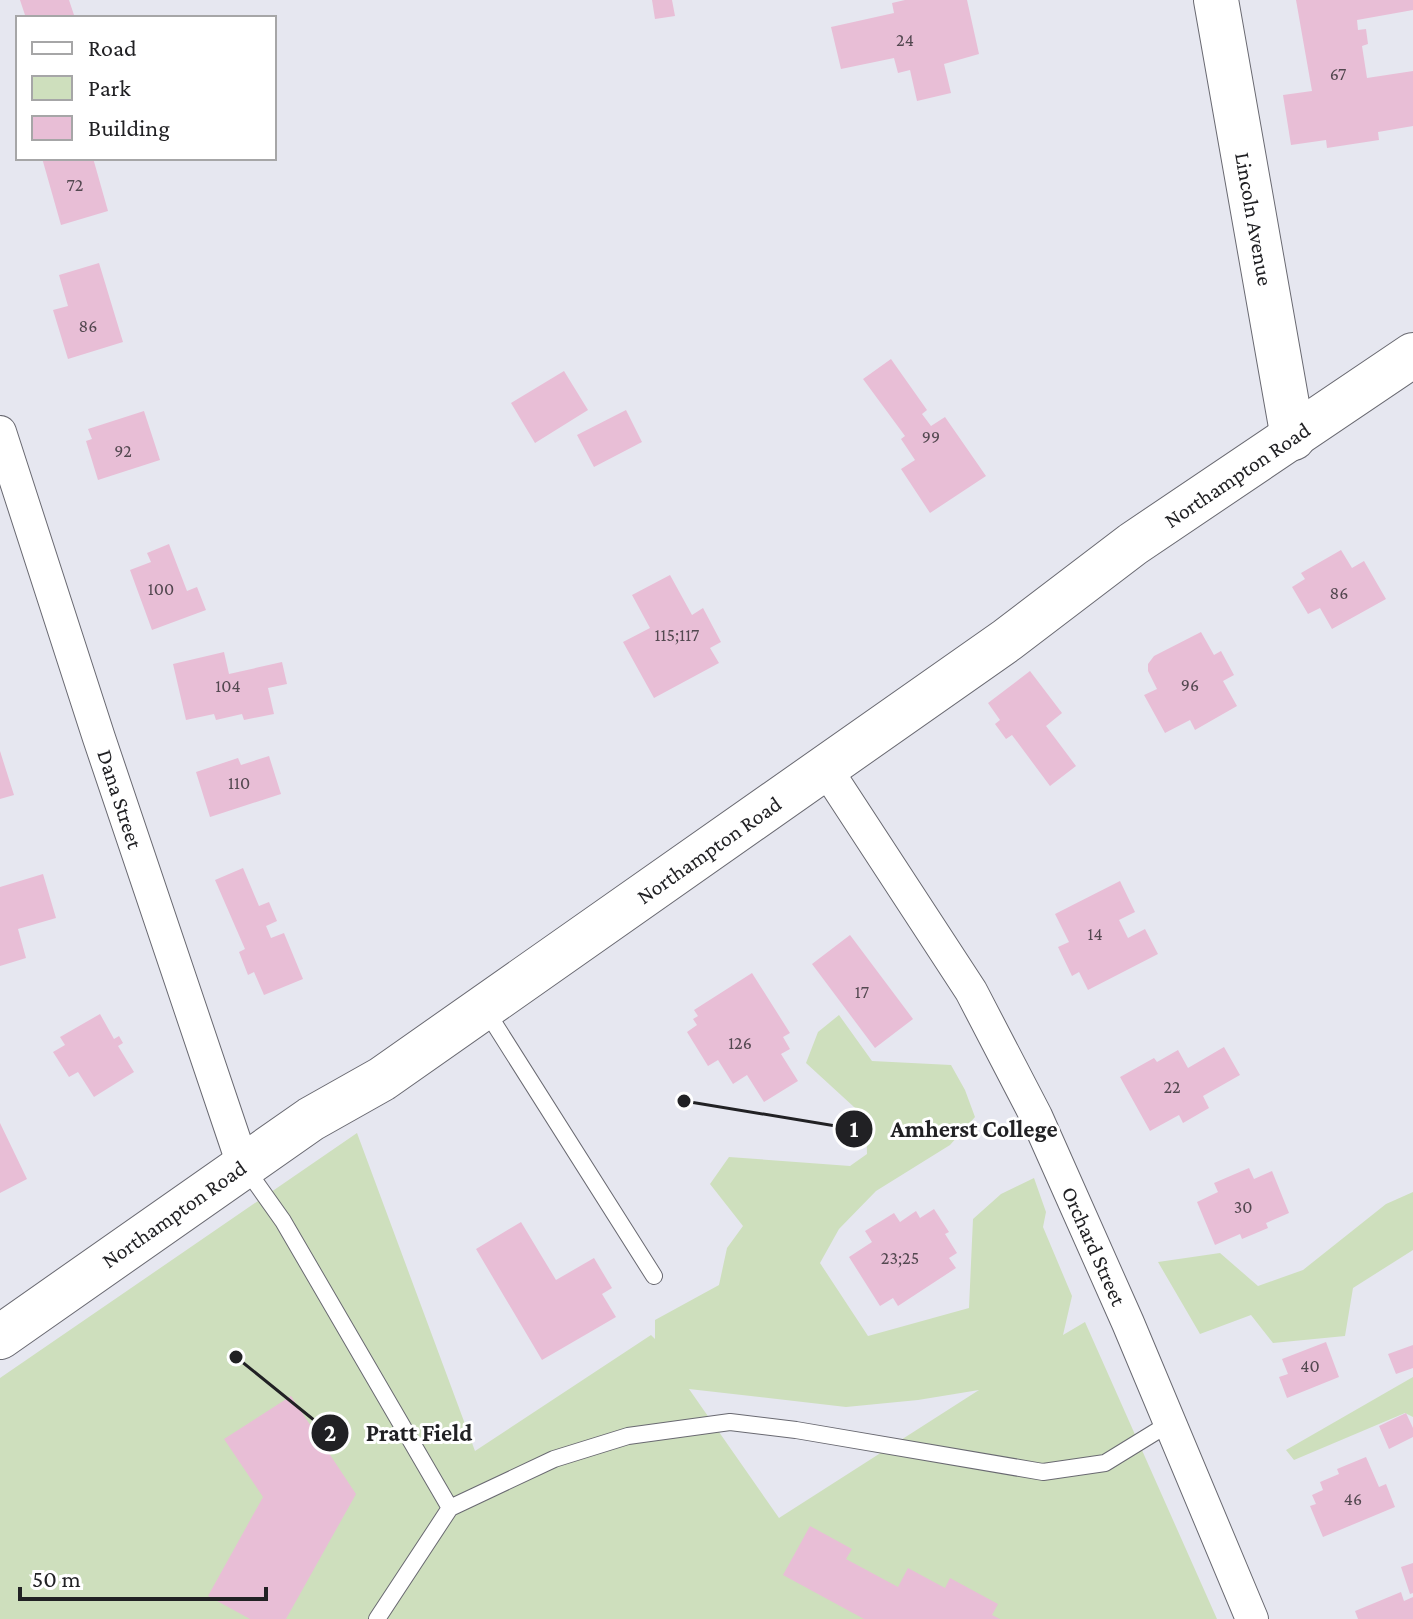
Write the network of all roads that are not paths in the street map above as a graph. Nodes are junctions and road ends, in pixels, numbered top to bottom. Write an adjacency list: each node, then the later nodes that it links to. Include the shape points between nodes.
1 (1216, 0): 4 (main road, Lincoln Avenue)
2 (1413, 355): 4 (main road, Northampton Road)
3 (0, 432): 7 (street, Dana Street)
4 (1293, 438): 5 (main road, Northampton Road, via 1133,544)
5 (826, 769): 6 (main road, Northampton Road); 10 (street, Orchard Street, via 941,942 997,1039 1085,1224)
6 (485, 1007): 7 (main road, Northampton Road); 8 (lane)
7 (243, 1165): 9 (main road, Northampton Road); 11 (lane, via 283,1221)
8 (654, 1276)
9 (0, 1337)
10 (1170, 1423): 11 (lane, via 1105,1463 1043,1472 730,1422 628,1436 554,1459); 13 (street, Orchard Street)
11 (450, 1508): 12 (lane)
12 (377, 1619)
13 (1252, 1619)

